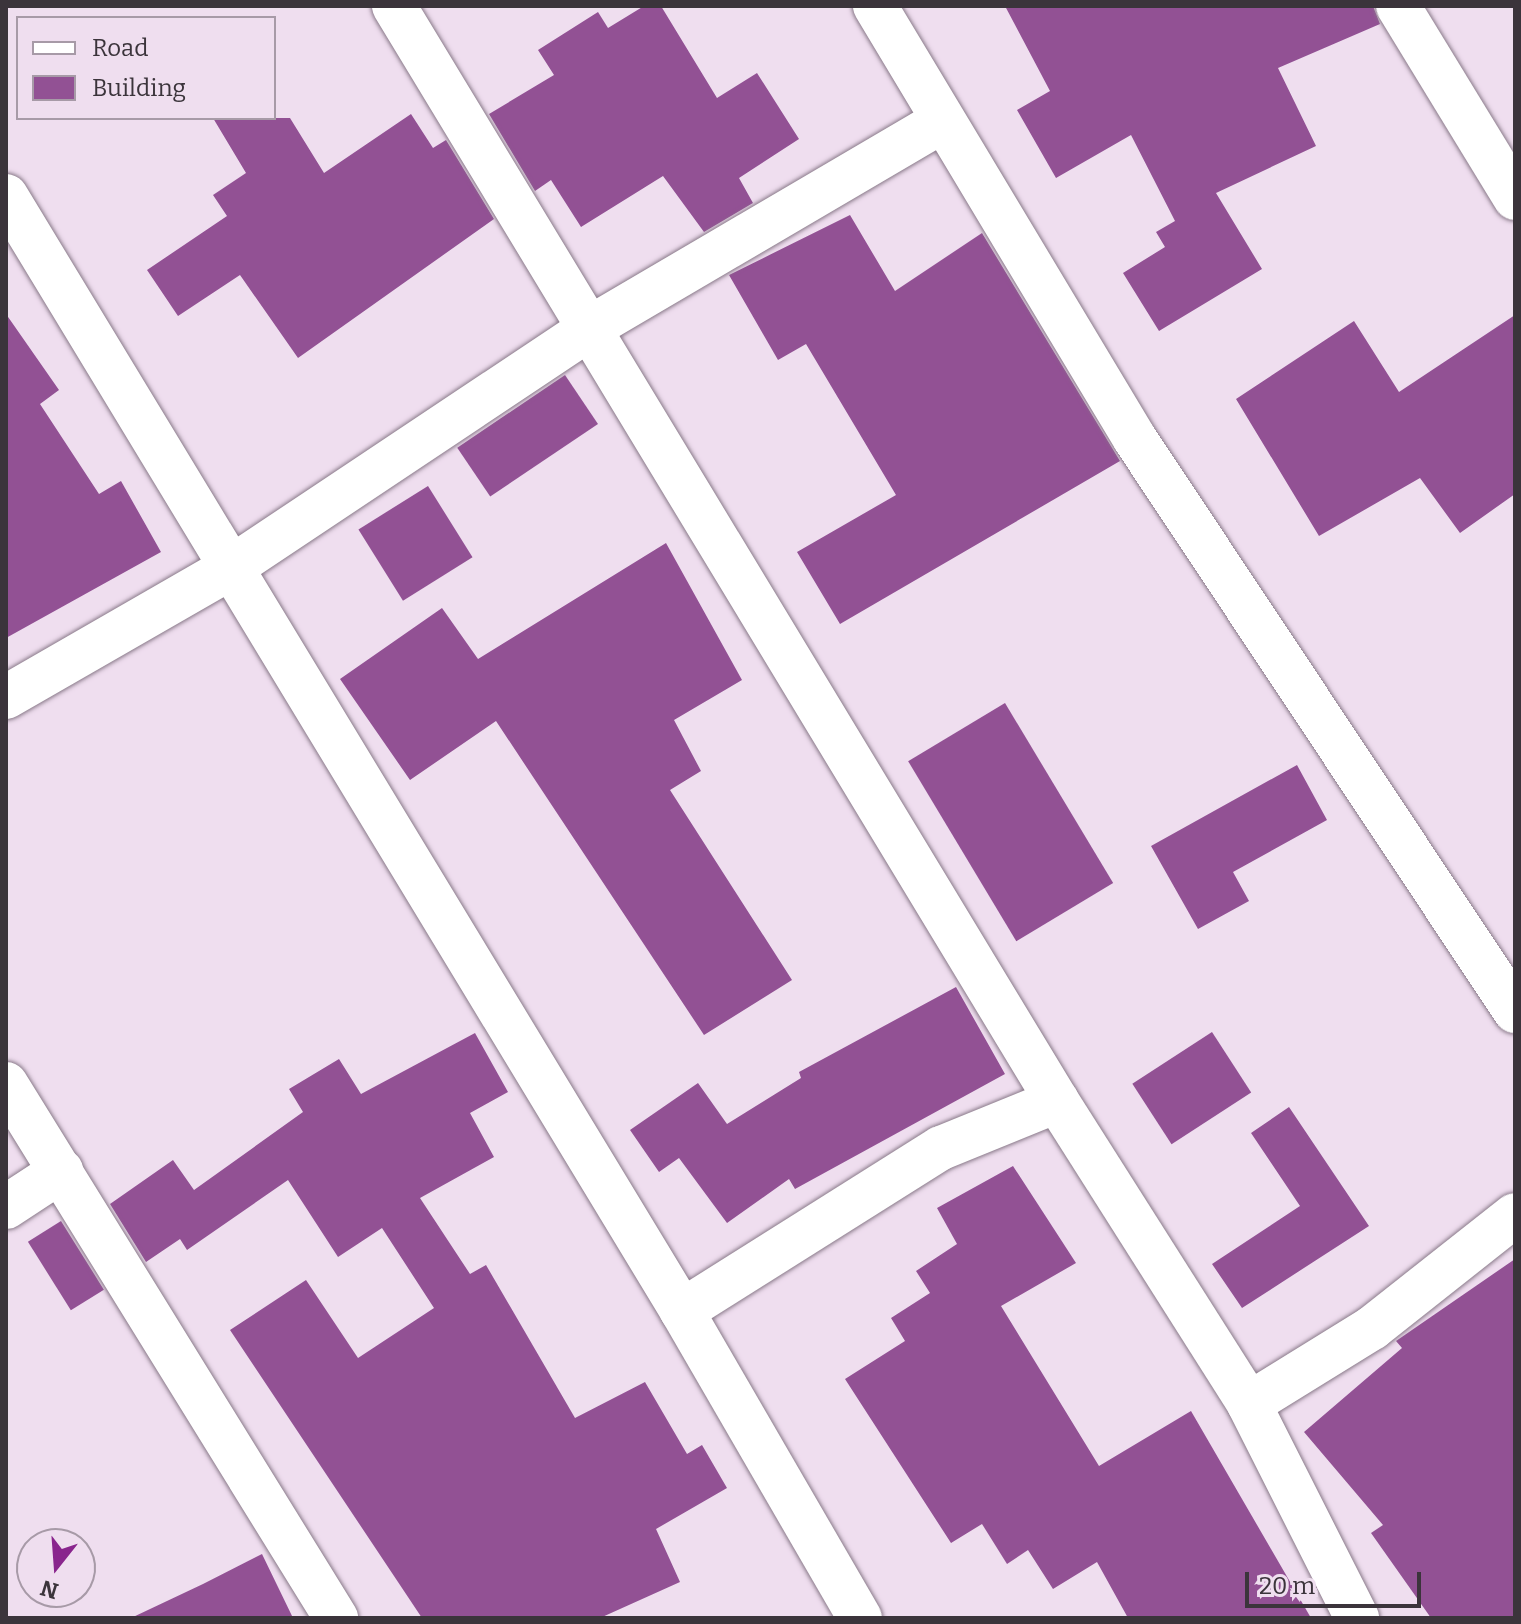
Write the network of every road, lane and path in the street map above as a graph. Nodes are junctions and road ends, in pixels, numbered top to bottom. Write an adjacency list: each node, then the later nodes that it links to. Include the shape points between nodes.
1 (394, 6): 7 (street, via 516,215)
2 (875, 6): 4 (street)
3 (1398, 6): 6 (street)
4 (942, 121): 7 (street); 10 (street, via 1144,452)
5 (6, 196): 8 (street)
6 (1515, 198)
7 (593, 326): 8 (street); 12 (street)
8 (229, 569): 9 (street); 16 (street)
9 (6, 697)
10 (1515, 1011)
11 (6, 1084): 13 (street)
12 (1057, 1101): 16 (street, via 941,1148); 17 (street)
13 (61, 1171): 14 (street); 18 (street)
14 (6, 1207)
15 (1515, 1215): 17 (street, via 1372,1328)
16 (682, 1311): 19 (street)
17 (1249, 1404): 20 (street)
18 (336, 1618)
19 (860, 1618)
20 (1357, 1618)

